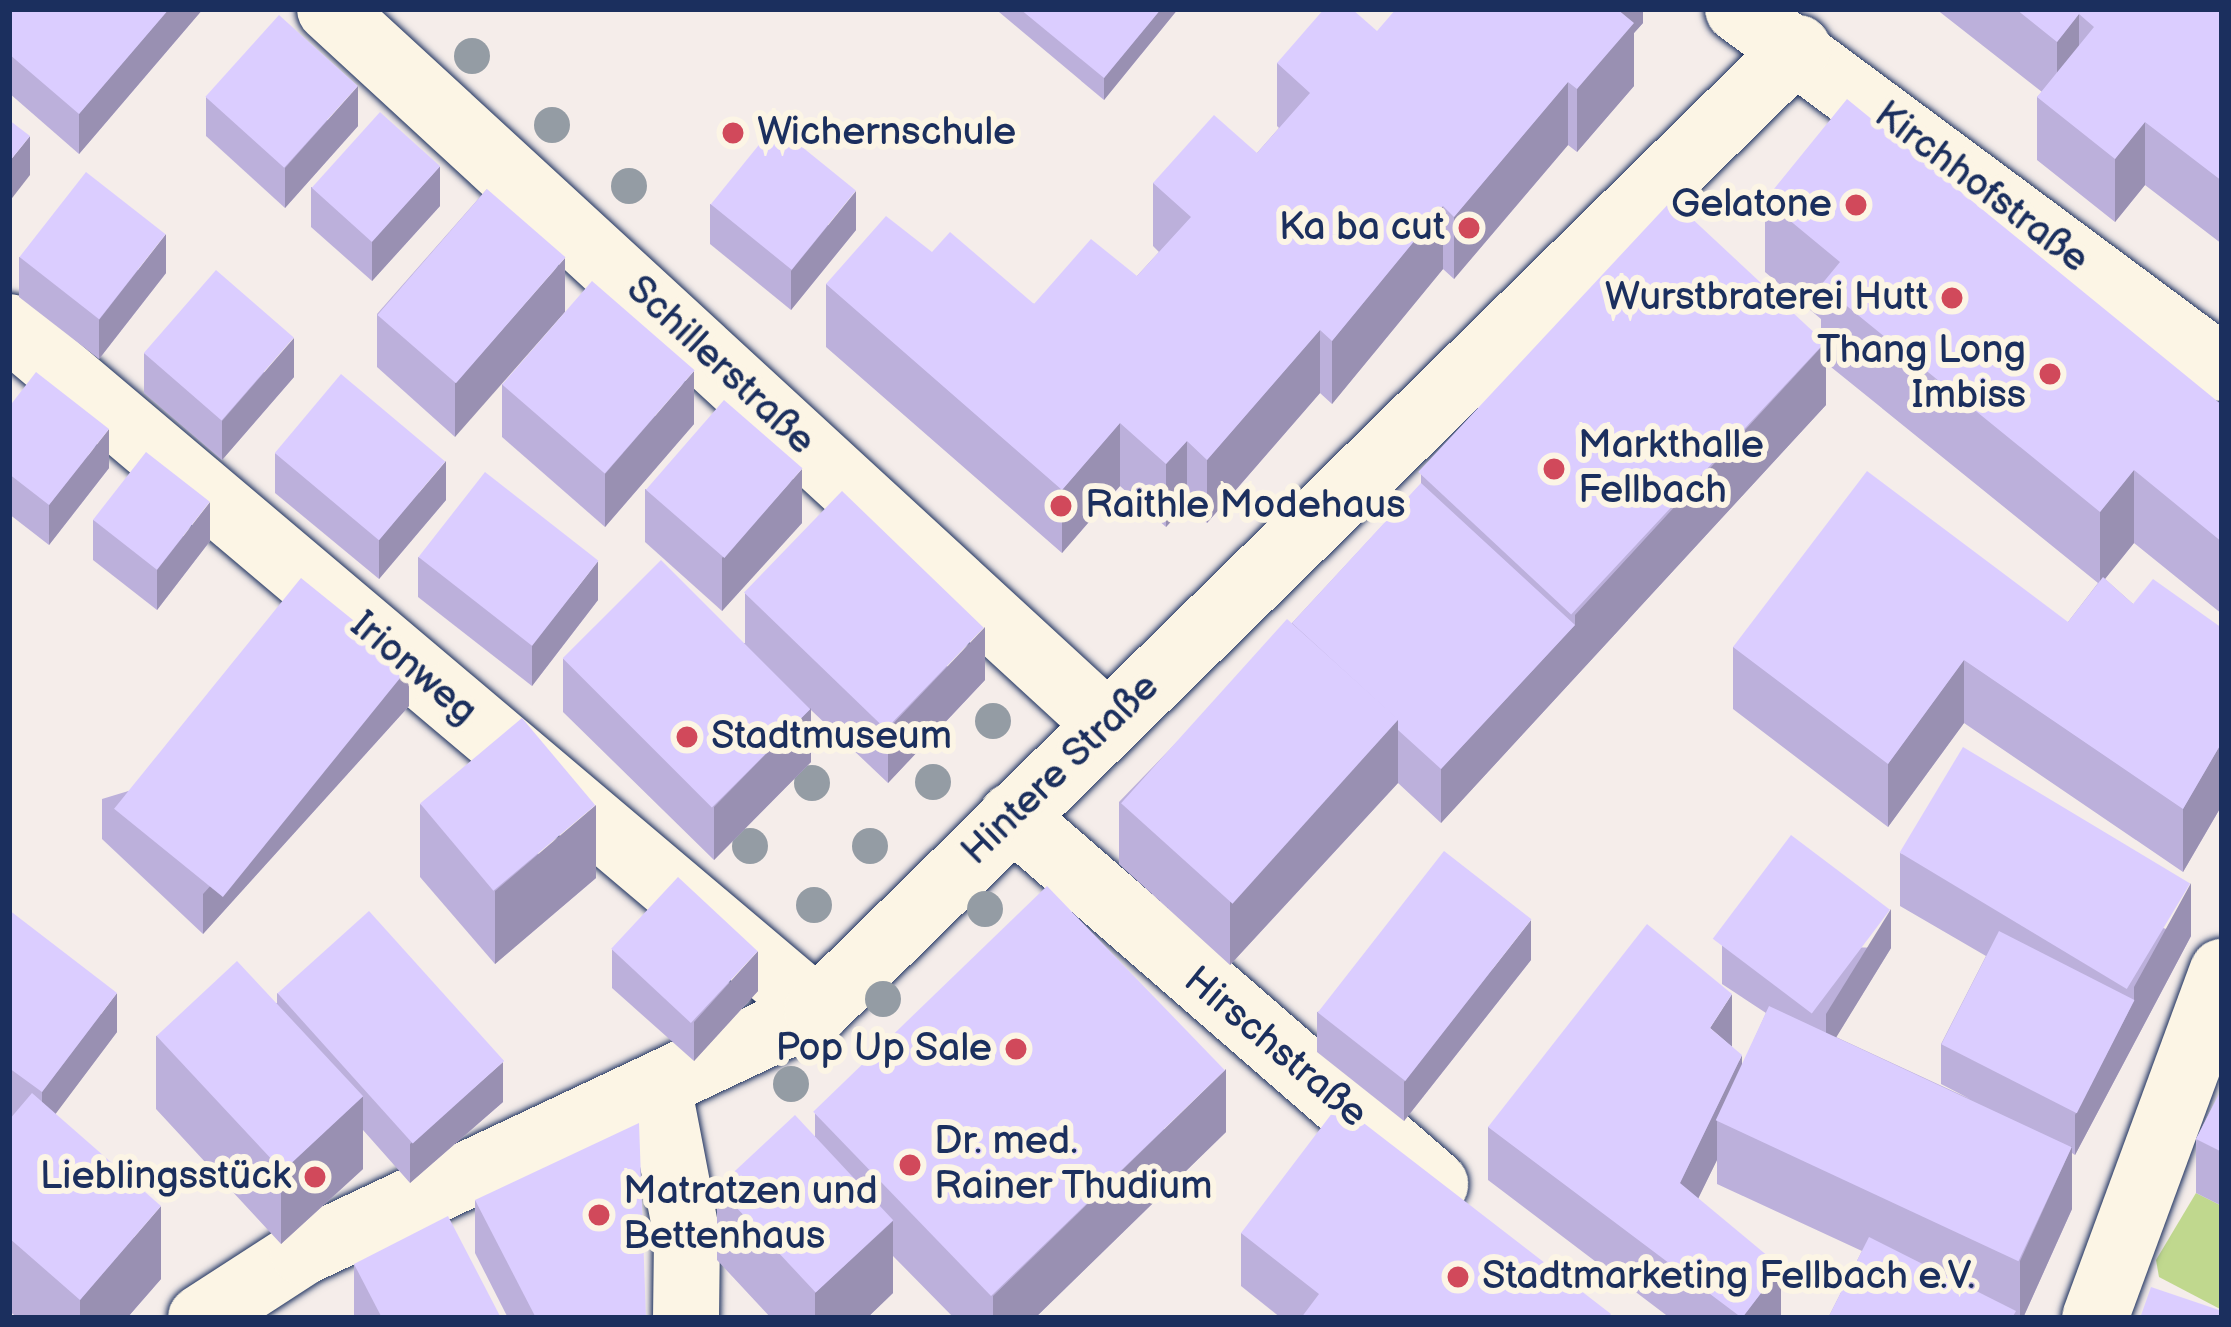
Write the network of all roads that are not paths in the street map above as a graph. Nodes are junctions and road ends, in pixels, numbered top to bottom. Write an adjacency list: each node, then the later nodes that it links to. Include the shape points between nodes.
1 (330, 9): 6 (street, Schillerstraße)
2 (1738, 9): 3 (street, Kirchhofstraße)
3 (1798, 47): 5 (street, Kirchhofstraße); 6 (street, Hintere Straße)
4 (9, 327): 9 (street, Irionweg)
5 (2222, 368)
6 (1108, 725): 7 (street, Hintere Straße)
7 (1012, 817): 9 (street, Hintere Straße); 11 (street, Hirschstraße)
8 (2222, 972): 14 (street)
9 (817, 1010): 10 (street, Hintere Straße)
10 (659, 1091): 12 (street, Hintere Straße, via 303,1252); 13 (street, via 687,1237)
11 (1490, 1230)
12 (201, 1318)
13 (686, 1318)
14 (2095, 1318)

